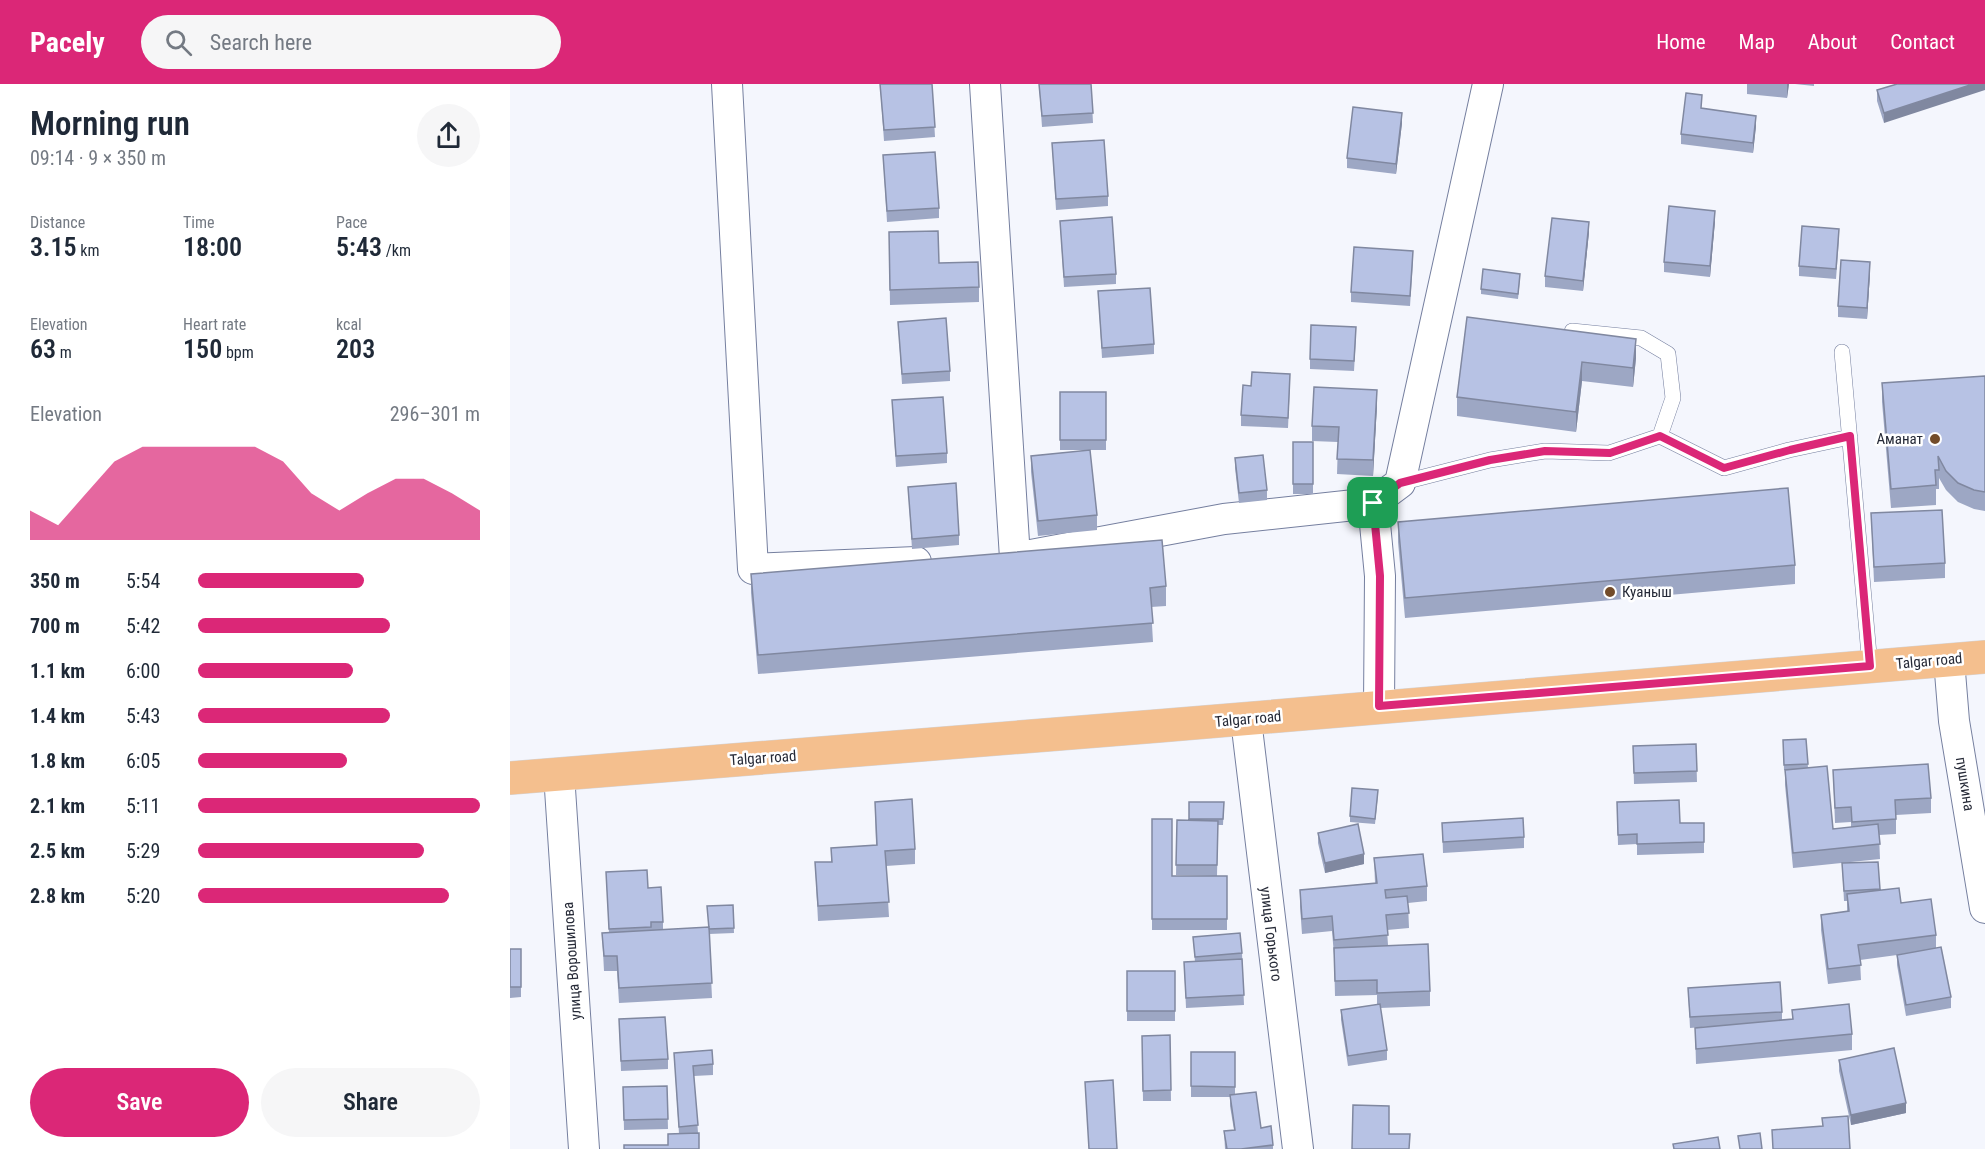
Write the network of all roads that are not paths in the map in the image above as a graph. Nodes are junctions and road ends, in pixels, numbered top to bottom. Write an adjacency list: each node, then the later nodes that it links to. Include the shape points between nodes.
1 (727, 84): 10 (street, via 753,569)
2 (986, 84): 9 (street, via 1003,558 1224,519)
3 (1488, 84): 8 (street)
4 (1553, 329): 6 (lane, via 1641,338 1668,354 1673,398)
5 (1842, 352): 7 (lane)
6 (1660, 436): 7 (lane, via 1724,468); 8 (lane, via 1610,453 1545,451 1490,460)
7 (1850, 436): 13 (lane)
8 (1400, 483): 9 (street)
9 (1373, 503): 14 (street, via 1380,576)
10 (944, 561)
11 (1985, 657): 12 (main road, Talgar road)
12 (1949, 660): 13 (main road, Talgar road); 18 (street, пушкина, via 1954,721)
13 (1870, 666): 14 (main road, Talgar road)
14 (1379, 706): 15 (main road, Talgar road)
15 (1246, 720): 16 (main road, Talgar road); 20 (street, улица Горького)
16 (559, 774): 17 (main road, Talgar road); 19 (street, улица Ворошилова)
17 (510, 778)
18 (1985, 908)
19 (584, 1149)
20 (1298, 1149)

